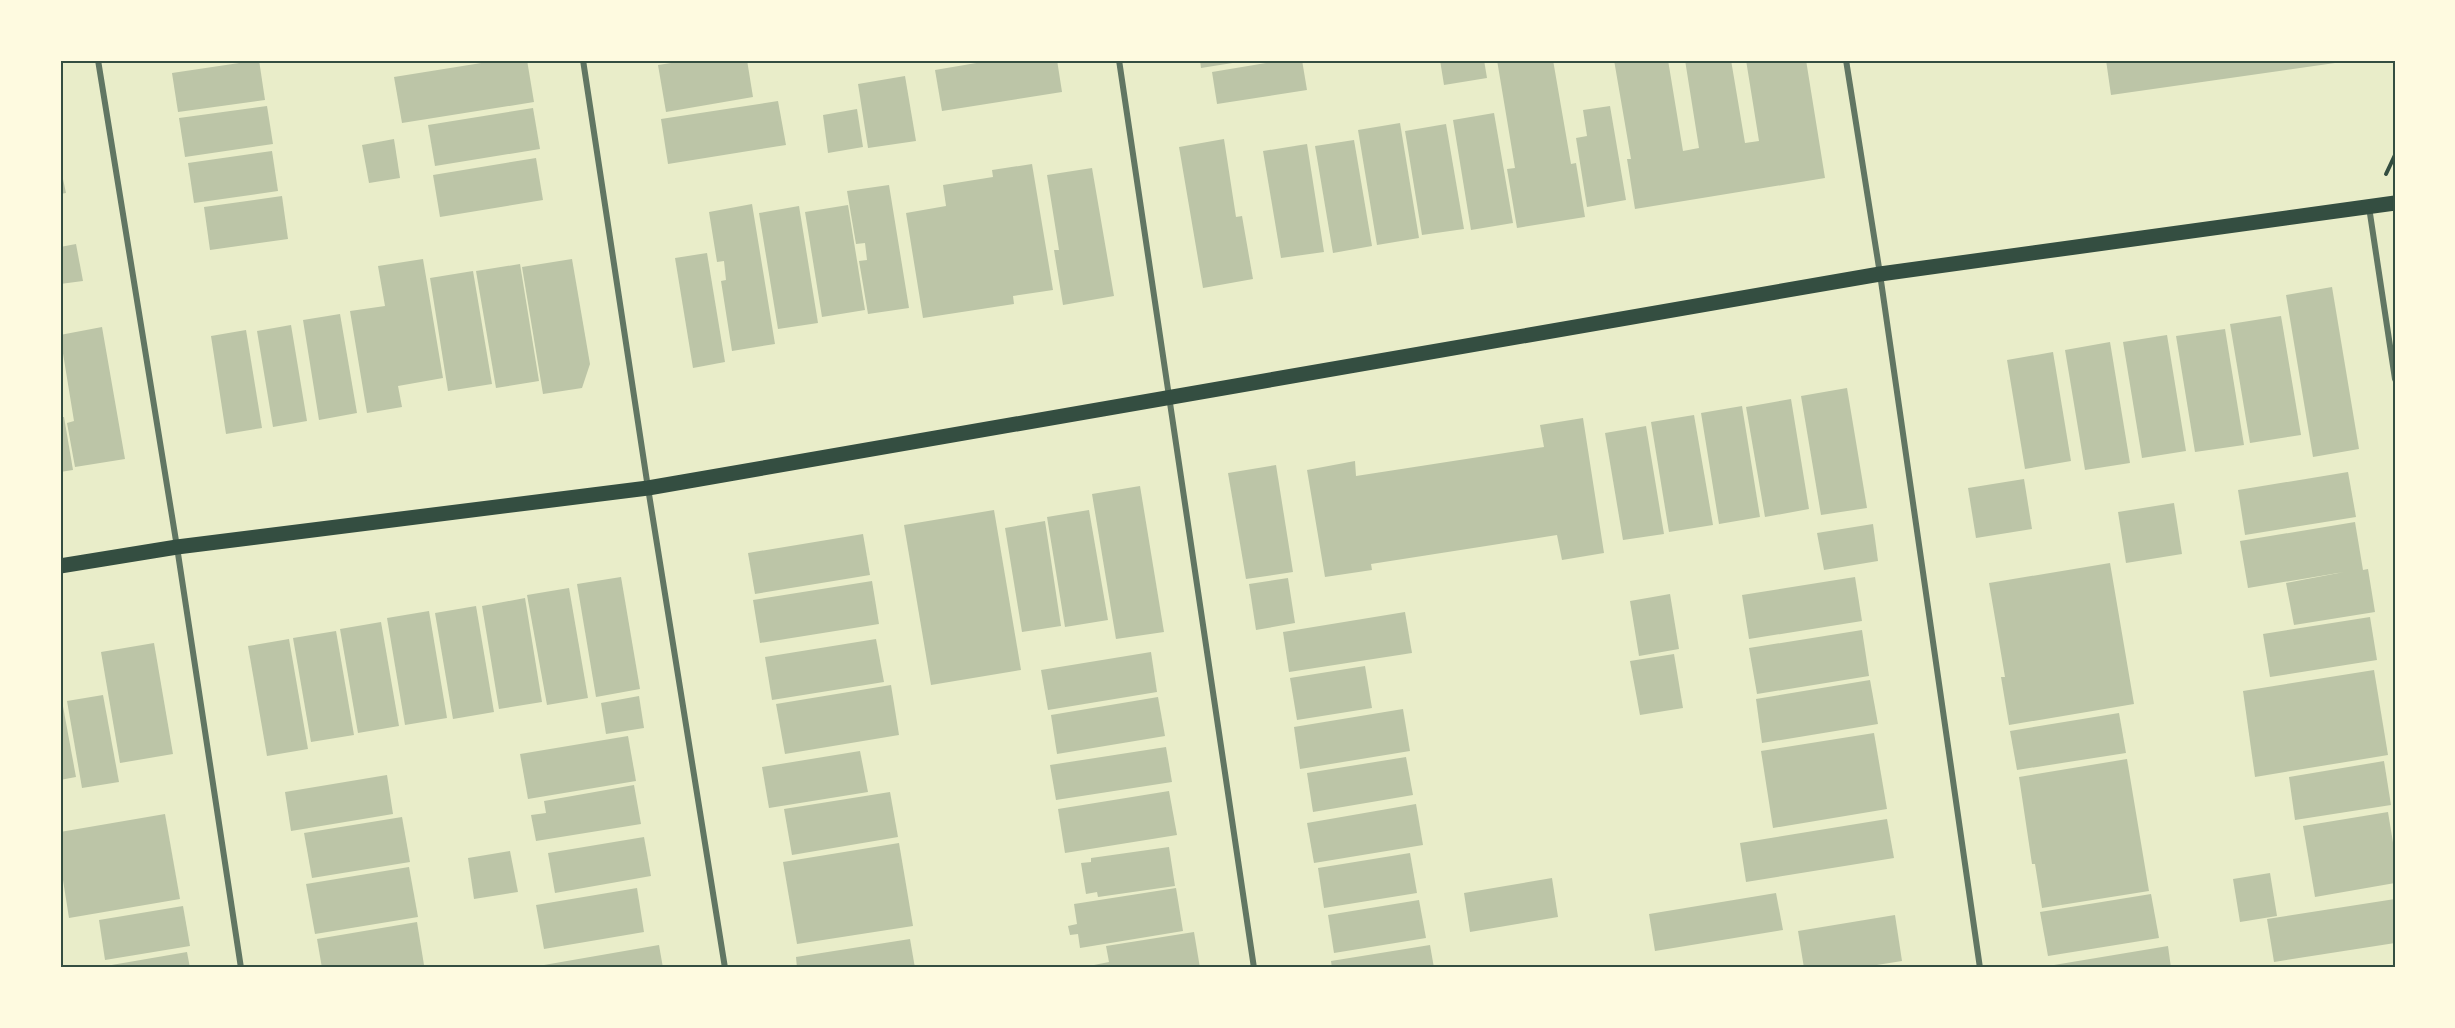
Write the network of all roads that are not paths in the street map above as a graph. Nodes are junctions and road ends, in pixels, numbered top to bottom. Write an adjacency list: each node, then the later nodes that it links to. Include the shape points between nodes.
1 (98, 60): 11 (street)
2 (583, 60): 10 (street)
3 (1119, 60): 9 (street)
4 (1846, 60): 7 (street)
5 (2395, 203): 6 (main road)
6 (2369, 207): 7 (main road); 8 (street)
7 (1880, 274): 9 (main road); 16 (street)
8 (2395, 379)
9 (1169, 398): 10 (main road); 15 (street)
10 (648, 488): 11 (main road); 14 (street)
11 (177, 547): 12 (main road); 13 (street)
12 (60, 566)
13 (241, 968)
14 (725, 968)
15 (1254, 968)
16 (1980, 968)

